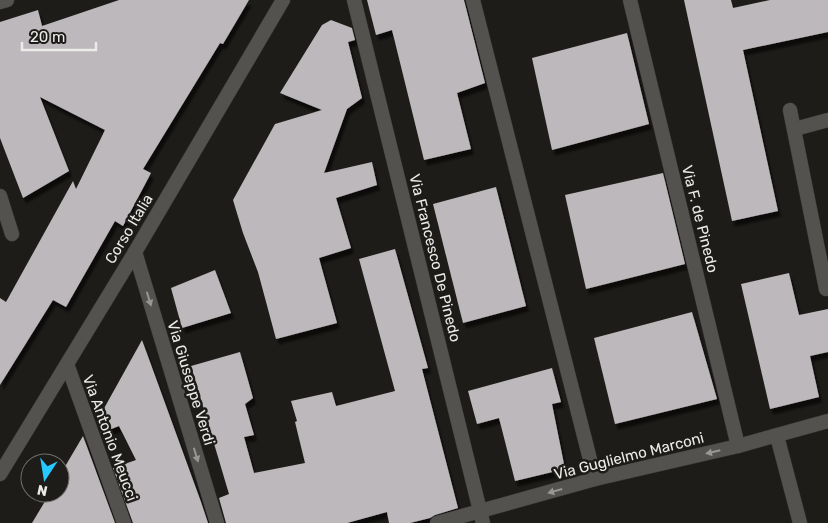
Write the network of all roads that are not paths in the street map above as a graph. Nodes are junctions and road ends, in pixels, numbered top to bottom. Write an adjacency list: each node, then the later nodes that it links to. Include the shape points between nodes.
1 (6, 0): 6 (street)
2 (283, 0): 12 (street, Corso Italia)
3 (354, 0): 20 (street, Via Francesco De Pinedo)
4 (473, 0): 19 (street)
5 (630, 0): 17 (street, Via F. de Pinedo)
6 (0, 2)
7 (790, 110): 9 (street)
8 (828, 120): 9 (street)
9 (795, 129): 13 (street)
10 (0, 196): 11 (street)
11 (12, 234)
12 (135, 252): 14 (street, Corso Italia); 22 (street, Via Giuseppe Verdi, one-way to 22)
13 (826, 289)
14 (67, 364): 18 (street, Corso Italia); 21 (street, Via Antonio Meucci)
15 (828, 421): 16 (street, Via Guglielmo Marconi)
16 (777, 436): 17 (street, Via Guglielmo Marconi); 24 (street)
17 (738, 446): 19 (street, Via Guglielmo Marconi, one-way to 19)
18 (0, 474)
19 (595, 479): 20 (street, Via Guglielmo Marconi, one-way to 20)
20 (482, 517): 23 (street, Via Guglielmo Marconi)
21 (124, 523)
22 (216, 523)
23 (437, 523)
24 (800, 523)

